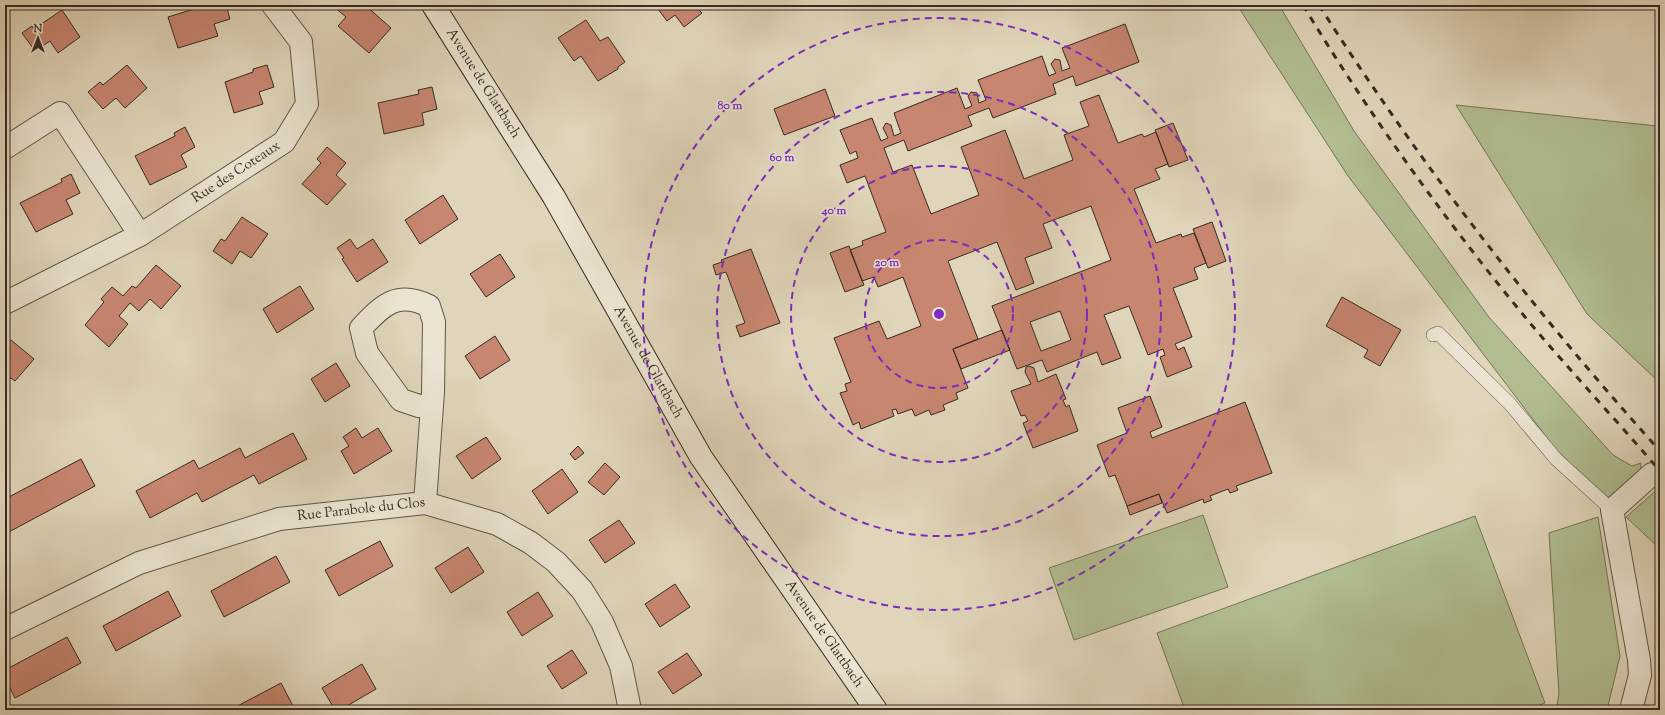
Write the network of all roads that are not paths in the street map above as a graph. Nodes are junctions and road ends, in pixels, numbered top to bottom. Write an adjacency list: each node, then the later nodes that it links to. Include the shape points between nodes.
1 (273, 5): 4 (street, Rue des Coteaux, via 301,42 307,104 284,142)
2 (433, 5): 13 (street, Avenue de Glattbach, via 554,197 701,457)
3 (5, 148): 4 (street, via 60,113)
4 (140, 235): 5 (street, Rue des Coteaux)
5 (5, 303)
6 (1433, 335): 10 (lane, via 1438,333 1510,404 1556,459)
7 (431, 406): 7 (street, via 434,322 429,306 416,299 401,299 381,307 361,328 367,353 401,400 419,406); 9 (street)
8 (1652, 474): 10 (street)
9 (425, 503): 11 (street, Rue Parabole du Clos, via 278,519 139,563); 12 (street, Rue Parabole du Clos, via 497,524 531,543 556,562 582,590 602,622 621,666)
10 (1612, 510): 14 (street, via 1639,660 1640,675)
11 (5, 628)
12 (630, 710)
13 (876, 710)
14 (1631, 710)

